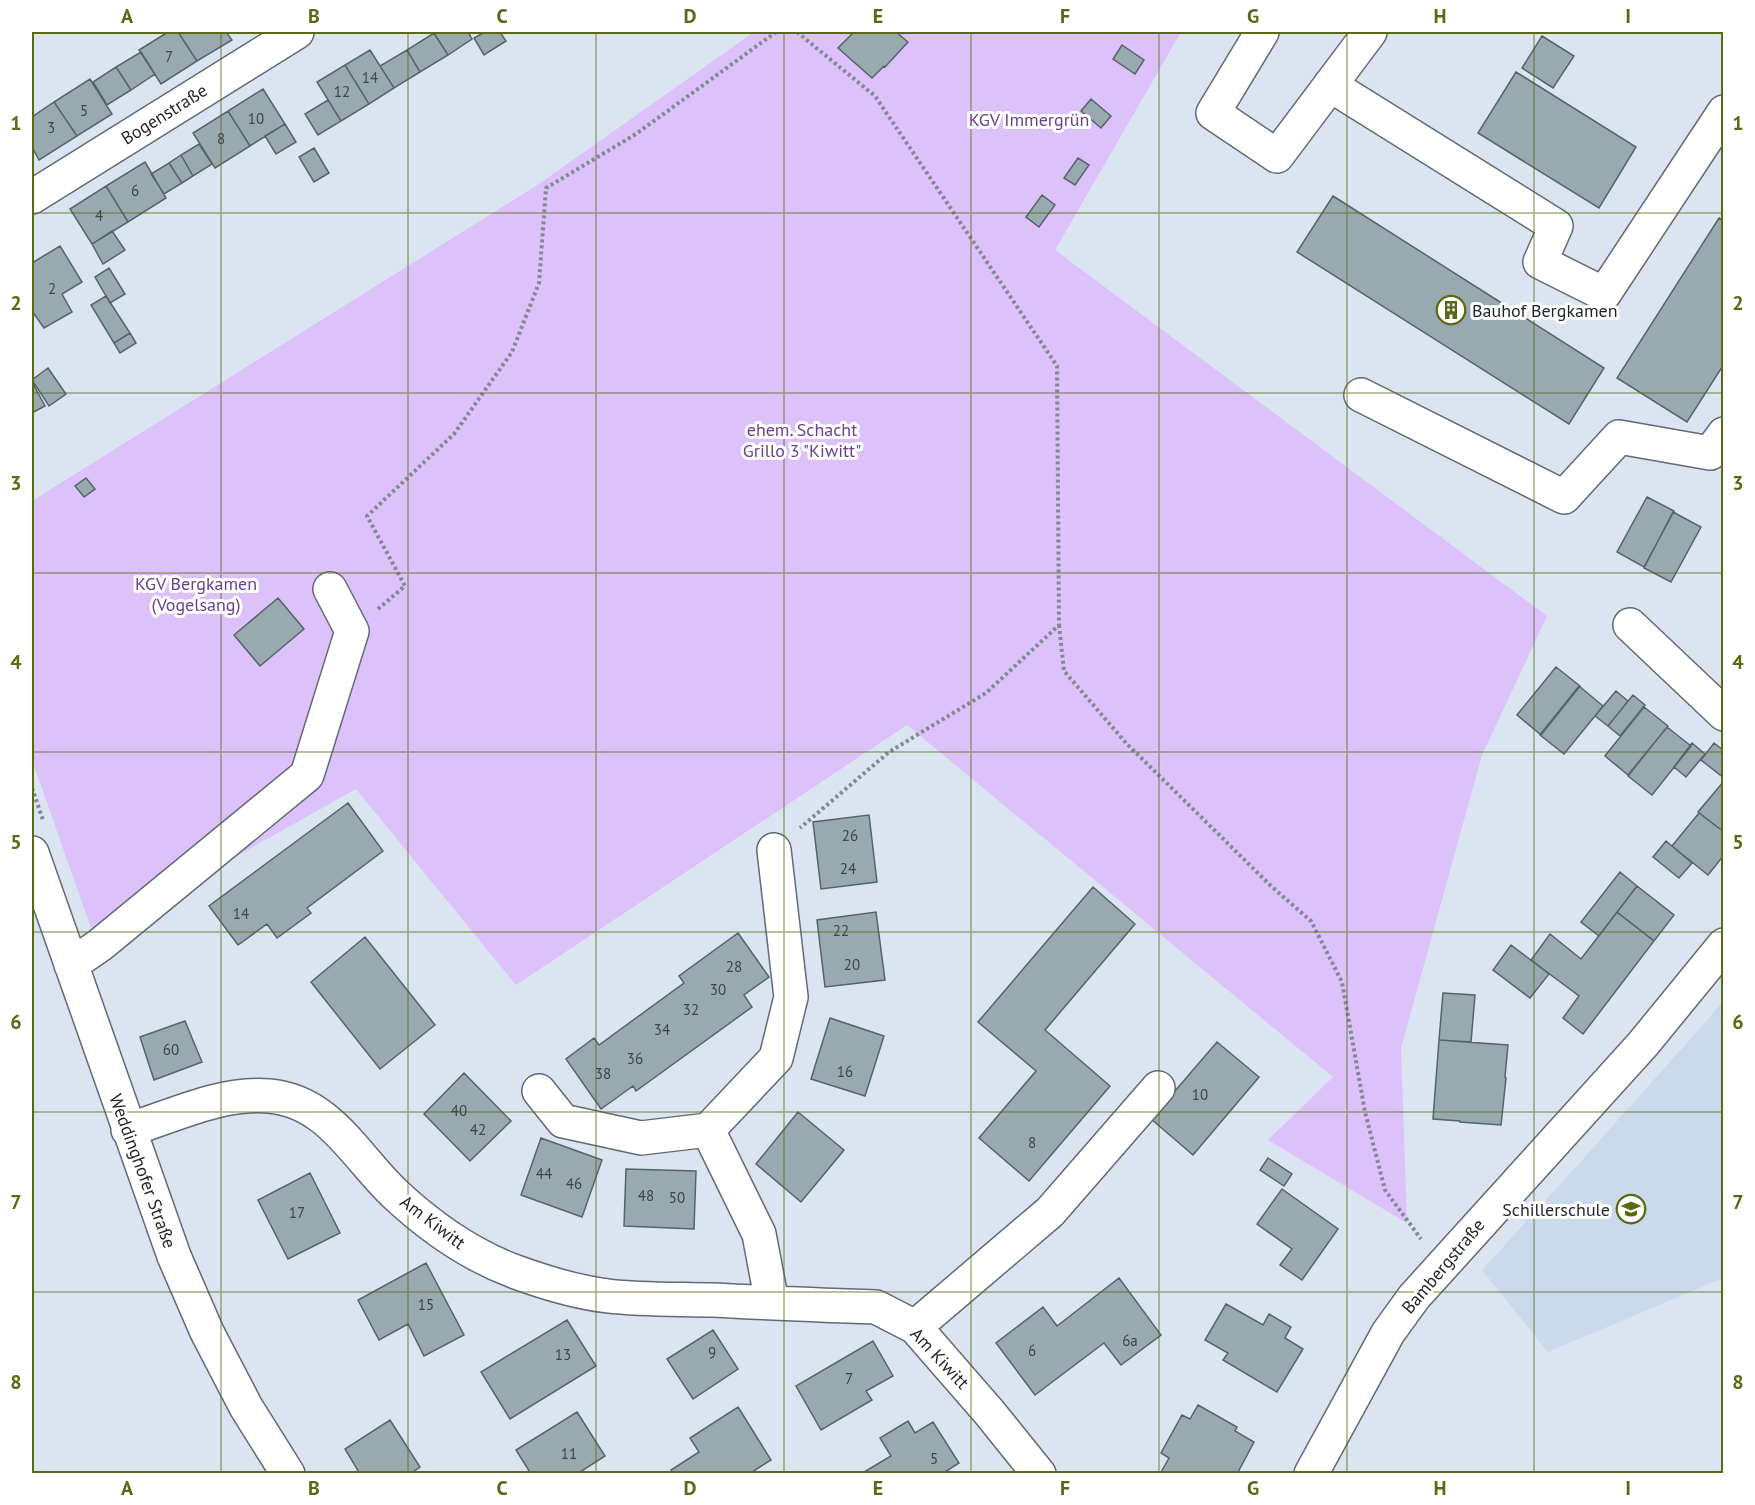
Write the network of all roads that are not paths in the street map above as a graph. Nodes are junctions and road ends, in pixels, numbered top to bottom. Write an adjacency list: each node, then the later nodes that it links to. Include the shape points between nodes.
1 (297, 32): 6 (street, Bogenstraße)
2 (1262, 32): 4 (street, via 1213,113 1276,156)
3 (1370, 32): 4 (street)
4 (1330, 85): 5 (street, via 1556,226 1540,262 1604,294)
5 (1724, 112)
6 (32, 197)
7 (1362, 395): 8 (street, via 1564,497 1619,437 1710,453)
8 (1724, 434)
9 (330, 590): 15 (street, via 352,632 307,775)
10 (1630, 625): 11 (street)
11 (1724, 714)
12 (774, 850): 19 (street, via 791,997 776,1058)
13 (32, 853): 15 (street, Weddinghofer Straße)
14 (1724, 945): 24 (street, Bambergstraße, via 1643,1044 1414,1296 1388,1333)
15 (71, 965): 18 (street, Weddinghofer Straße)
16 (1158, 1089): 21 (street, via 1050,1212)
17 (539, 1091): 19 (street, via 563,1121 641,1138)
18 (128, 1130): 20 (street, Am Kiwitt, via 217,1100 267,1096 294,1100 338,1131 393,1192 433,1227 513,1271 562,1287 608,1296); 22 (street, Weddinghofer Straße, via 174,1256 207,1332 246,1407)
19 (708, 1130): 20 (street, via 759,1234)
20 (772, 1303): 21 (street, Am Kiwitt, via 876,1307)
21 (915, 1328): 23 (street, Am Kiwitt)
22 (288, 1473)
23 (1039, 1473)
24 (1311, 1473)

